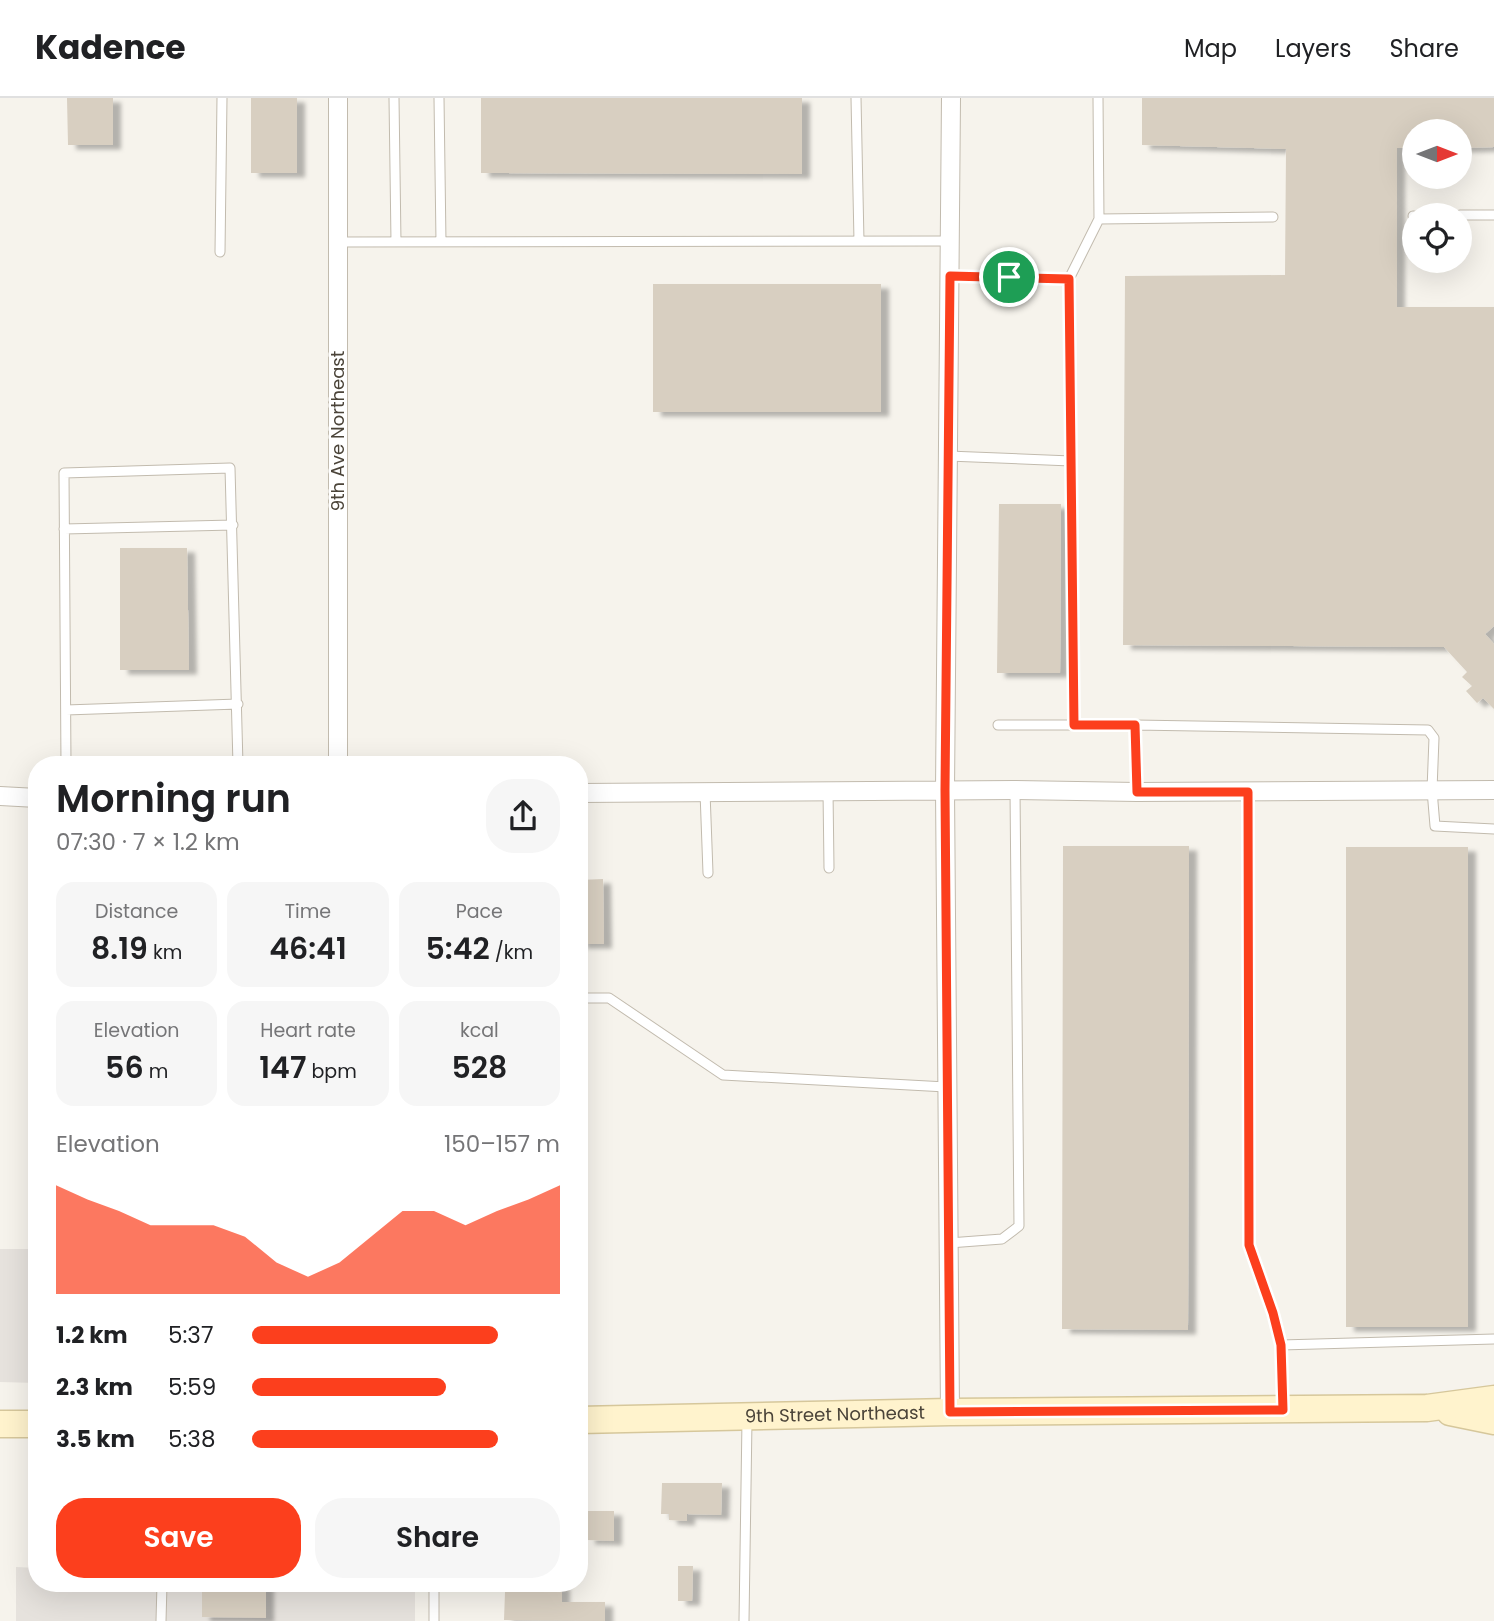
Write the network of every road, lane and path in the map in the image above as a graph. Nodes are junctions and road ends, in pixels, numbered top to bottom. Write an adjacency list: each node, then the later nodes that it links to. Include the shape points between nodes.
1 (222, 98): 17 (lane)
2 (338, 98): 14 (street, 9th Ave Northeast)
3 (394, 98): 15 (lane)
4 (439, 98): 16 (lane)
5 (856, 98): 12 (lane)
6 (951, 98): 13 (street)
7 (1098, 98): 11 (lane)
8 (1472, 215): 9 (lane)
9 (1494, 215)
10 (1273, 217): 11 (lane)
11 (1098, 219): 19 (lane)
12 (859, 241): 13 (lane); 16 (lane)
13 (950, 241): 18 (street)
14 (338, 242): 15 (lane); 31 (street, 9th Ave Northeast)
15 (396, 242): 16 (lane)
16 (441, 242)
17 (220, 252)
18 (950, 276): 19 (lane); 20 (street)
19 (1069, 279): 21 (lane)
20 (948, 456): 21 (lane); 32 (street)
21 (1071, 461): 27 (lane)
22 (233, 525): 23 (lane); 23 (lane, via 230,468 64,472); 24 (lane)
23 (64, 529): 25 (lane)
24 (238, 704): 25 (lane); 30 (lane)
25 (66, 710): 29 (lane)
26 (998, 725): 27 (lane)
27 (1074, 725): 28 (lane)
28 (1135, 725): 34 (lane, via 1428,730 1434,738); 38 (lane)
29 (66, 756)
30 (239, 756)
31 (338, 756)
32 (945, 790): 33 (street); 36 (street); 47 (street)
33 (1015, 790): 38 (street); 48 (lane, via 1019,1226 1002,1239)
34 (1432, 790): 35 (street); 39 (street); 43 (lane, via 1435,826)
35 (1494, 790)
36 (828, 791): 37 (street); 44 (lane)
37 (705, 792): 40 (street); 45 (lane)
38 (1137, 792): 39 (street)
39 (1248, 792): 50 (lane, via 1249,1245)
40 (588, 793)
41 (0, 796): 42 (street)
42 (28, 798)
43 (1494, 829)
44 (829, 868)
45 (708, 873)
46 (588, 998): 47 (lane, via 609,998 723,1075)
47 (946, 1087): 48 (street)
48 (949, 1243): 54 (street)
49 (1494, 1339): 50 (lane)
50 (1281, 1345): 53 (lane)
51 (1494, 1399): 52 (street, 9th Street Northeast)
52 (1427, 1408): 53 (street, 9th Street Northeast); 57 (street, 9th Street Northeast)
53 (1283, 1410): 54 (street, 9th Street Northeast)
54 (950, 1412): 55 (street, 9th Street Northeast)
55 (747, 1417): 56 (street, 9th Street Northeast); 64 (lane)
56 (588, 1420)
57 (1494, 1421)
58 (0, 1424): 59 (street)
59 (28, 1424)
60 (162, 1592): 62 (lane)
61 (434, 1592): 63 (lane)
62 (161, 1621)
63 (434, 1621)
64 (744, 1621)

